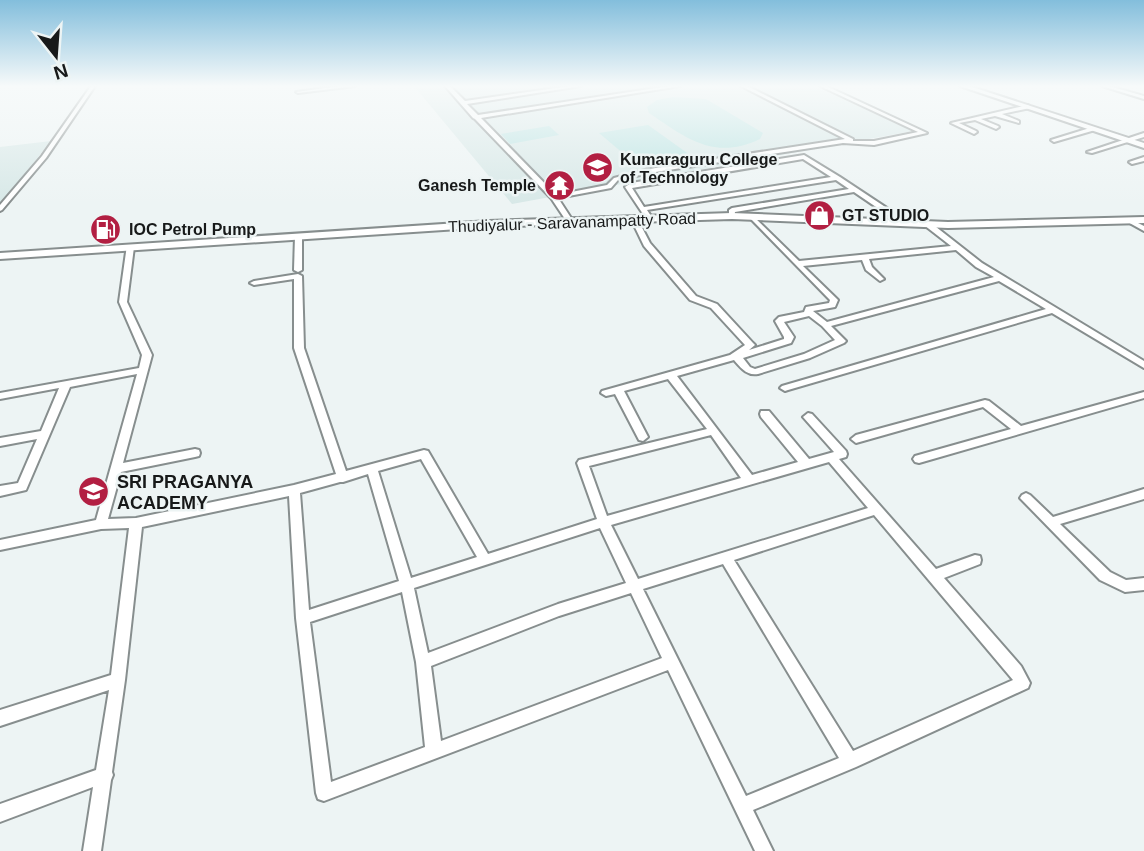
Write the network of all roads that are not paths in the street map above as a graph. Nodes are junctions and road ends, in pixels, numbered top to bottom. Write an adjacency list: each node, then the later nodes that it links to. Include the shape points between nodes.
1 (66, 126): 22 (street)
2 (484, 126): 21 (street)
3 (820, 126): 14 (street)
4 (908, 126): 14 (street, via 924,133 874,143)
5 (960, 126): 10 (street)
6 (993, 126): 8 (street)
7 (1086, 126): 9 (main road)
8 (996, 127)
9 (1093, 128): 12 (street); 13 (main road)
10 (974, 132)
11 (1144, 135): 13 (street)
12 (1054, 140)
13 (1126, 140): 15 (main road); 16 (street)
14 (852, 142): 21 (street, via 649,172 616,179 609,187)
15 (1144, 146)
16 (1090, 152)
17 (1144, 159): 18 (street)
18 (1132, 162)
19 (838, 178): 20 (street); 23 (street); 23 (street, via 804,157 631,185 628,187)
20 (856, 190): 24 (street, via 732,211); 30 (street)
21 (554, 197): 29 (street)
22 (0, 209)
23 (646, 214): 24 (main road, Thudiyalur - Saravanampatty Road); 26 (main road, Thudiyalur - Saravanampatty Road)
24 (732, 216): 25 (main road, Thudiyalur - Saravanampatty Road)
25 (752, 217): 30 (main road, Thudiyalur - Saravanampatty Road); 38 (street)
26 (635, 219): 29 (main road, Thudiyalur - Saravanampatty Road); 50 (street, via 647,244 693,298 714,306 750,345 733,357)
27 (1128, 220): 28 (main road, Thudiyalur - Saravanampatty Road); 31 (main road, Thudiyalur - Saravanampatty Road); 32 (street)
28 (1144, 220)
29 (569, 221): 33 (main road, Thudiyalur - Saravanampatty Road)
30 (906, 224): 31 (main road, Thudiyalur - Saravanampatty Road)
31 (928, 225): 35 (street)
32 (1144, 229)
33 (298, 238): 34 (main road, Thudiyalur - Saravanampatty Road); 39 (street)
34 (130, 247): 36 (main road, Thudiyalur - Saravanampatty Road); 49 (street, via 123,302 147,355)
35 (956, 248): 37 (street); 40 (street)
36 (0, 256)
37 (866, 259): 38 (street); 41 (street)
38 (797, 264): 44 (street, via 834,300)
39 (298, 270)
40 (1001, 278): 43 (street); 45 (street)
41 (880, 279)
42 (254, 283): 69 (street, via 298,276 299,348)
43 (1053, 310): 48 (street); 52 (street)
44 (808, 313): 45 (street); 46 (street, via 779,321)
45 (826, 325): 47 (street, via 841,341)
46 (790, 339): 47 (street); 47 (street, via 737,357 755,372)
47 (807, 356)
48 (1144, 365)
49 (143, 370): 51 (street); 67 (street)
50 (672, 377): 57 (street); 60 (street, via 612,392)
51 (66, 384): 54 (street); 59 (street)
52 (785, 388)
53 (1144, 395): 58 (street)
54 (0, 396)
55 (765, 414): 66 (street)
56 (808, 417): 64 (street, via 842,454)
57 (714, 431): 70 (street); 78 (street, via 583,463)
58 (1020, 431): 61 (street, via 985,403); 65 (street)
59 (45, 434): 62 (street); 72 (street, via 22,487)
60 (643, 437)
61 (856, 439)
62 (0, 442)
63 (195, 453): 67 (street)
64 (831, 457): 66 (street); 75 (street)
65 (919, 459)
66 (806, 464): 70 (street)
67 (116, 469): 79 (street)
68 (372, 470): 69 (street); 82 (street, via 424,454); 86 (street)
69 (343, 478): 71 (street)
70 (748, 480): 78 (street)
71 (294, 490): 77 (street); 88 (street)
72 (0, 491)
73 (1144, 494): 76 (street)
74 (1026, 498): 76 (street)
75 (875, 510): 81 (street); 84 (street)
76 (1051, 522): 85 (street, via 1116,583)
77 (136, 523): 79 (street); 91 (street)
78 (604, 523): 82 (street); 87 (street)
79 (101, 524): 80 (street)
80 (0, 545)
81 (725, 556): 87 (street); 94 (street)
82 (485, 560): 86 (street)
83 (975, 560): 84 (street)
84 (933, 576): 94 (street, via 1023,683)
85 (1144, 584)
86 (407, 586): 88 (street); 90 (street)
87 (636, 586): 89 (street); 90 (street, via 558,610)
88 (303, 618): 93 (street, via 324,793)
89 (673, 661): 93 (street); 96 (street)
90 (423, 662): 93 (street)
91 (118, 680): 92 (street); 95 (street)
92 (0, 718)
93 (434, 751)
94 (850, 761): 96 (street)
95 (105, 775): 97 (street); 98 (street)
96 (742, 806): 99 (street)
97 (0, 813)
98 (92, 851)
99 (764, 851)

